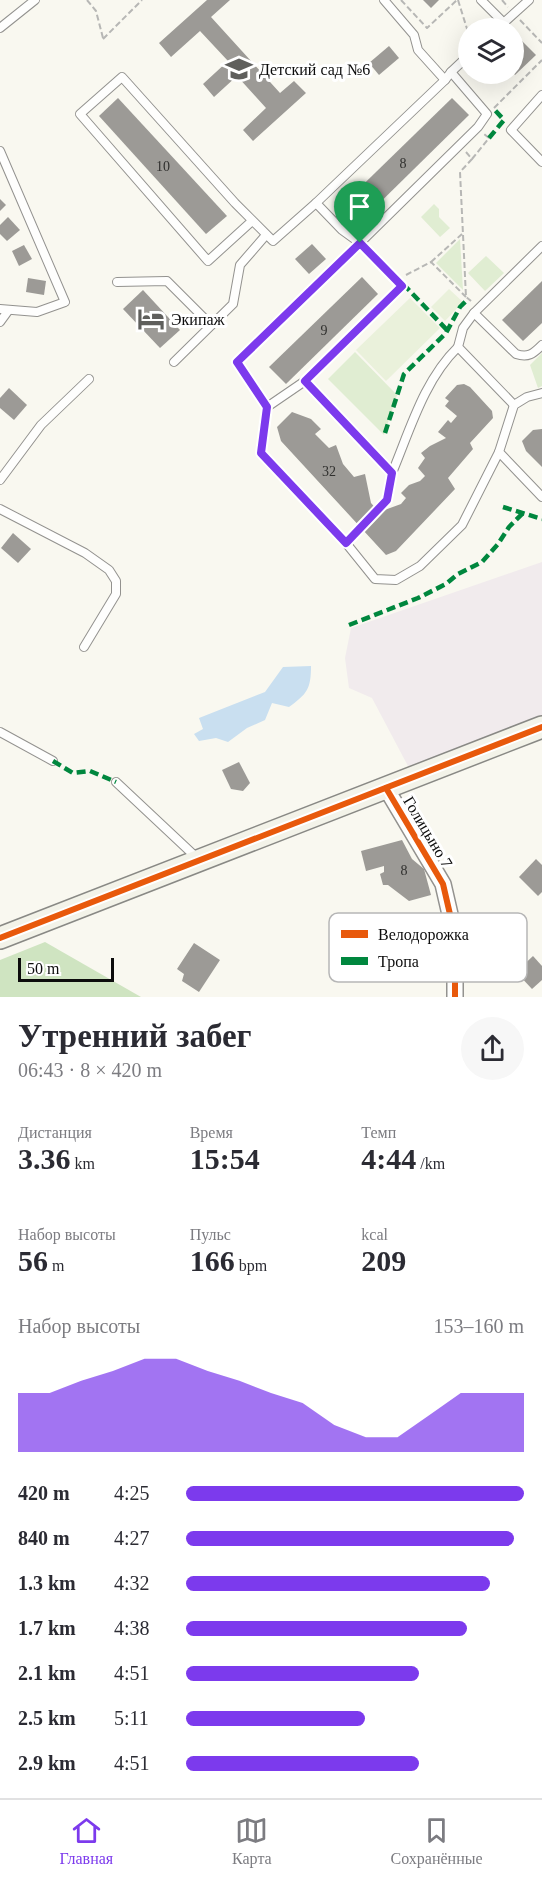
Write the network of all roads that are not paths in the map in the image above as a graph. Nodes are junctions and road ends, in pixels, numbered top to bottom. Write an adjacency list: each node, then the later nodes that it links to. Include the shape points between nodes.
1 (35, 0): 7 (lane)
2 (384, 0): 10 (lane, via 414,35 417,50)
3 (481, 0): 5 (lane)
4 (529, 0): 6 (lane)
5 (495, 18)
6 (509, 18)
7 (0, 28)
8 (458, 66): 9 (lane)
9 (451, 72): 10 (lane); 17 (lane, via 487,114 478,128)
10 (445, 80): 14 (lane)
11 (542, 95): 13 (lane, via 512,130)
12 (0, 152): 20 (lane, via 65,302 37,312)
13 (542, 162)
14 (316, 202): 16 (lane, via 273,241); 17 (lane)
15 (252, 221): 15 (lane, via 208,261 80,114 122,77); 16 (lane)
16 (266, 235): 23 (lane, via 240,265 233,304)
17 (360, 243): 28 (lane, via 402,286); 31 (lane, via 237,362)
18 (542, 246): 21 (lane)
19 (117, 282): 23 (lane, via 167,281)
20 (4, 310): 22 (lane)
21 (476, 310): 24 (lane, via 516,354 533,354); 25 (lane, via 463,328)
22 (0, 322)
23 (212, 325): 26 (lane)
24 (542, 345)
25 (458, 347): 30 (lane); 33 (lane, via 433,378)
26 (174, 362)
27 (89, 379): 34 (lane, via 41,425)
28 (305, 381): 31 (lane); 33 (lane)
29 (542, 393): 30 (lane)
30 (514, 405): 32 (lane)
31 (267, 407): 37 (lane, via 261,453)
32 (499, 452): 35 (lane); 37 (lane, via 462,525 420,566 396,580 375,579)
33 (392, 473): 37 (lane, via 387,500)
34 (0, 480)
35 (542, 497)
36 (0, 509): 38 (lane, via 85,553 109,570 116,581 116,594)
37 (346, 543)
38 (84, 647)
39 (542, 728): 43 (street)
40 (0, 732): 41 (lane)
41 (53, 762)
42 (116, 782): 44 (lane)
43 (386, 788): 44 (street); 45 (street, Голицыно 7, via 444,884)
44 (200, 861): 46 (street)
45 (450, 913)
46 (0, 938)
47 (454, 982): 48 (street, Голицыно 7)
48 (454, 997)

